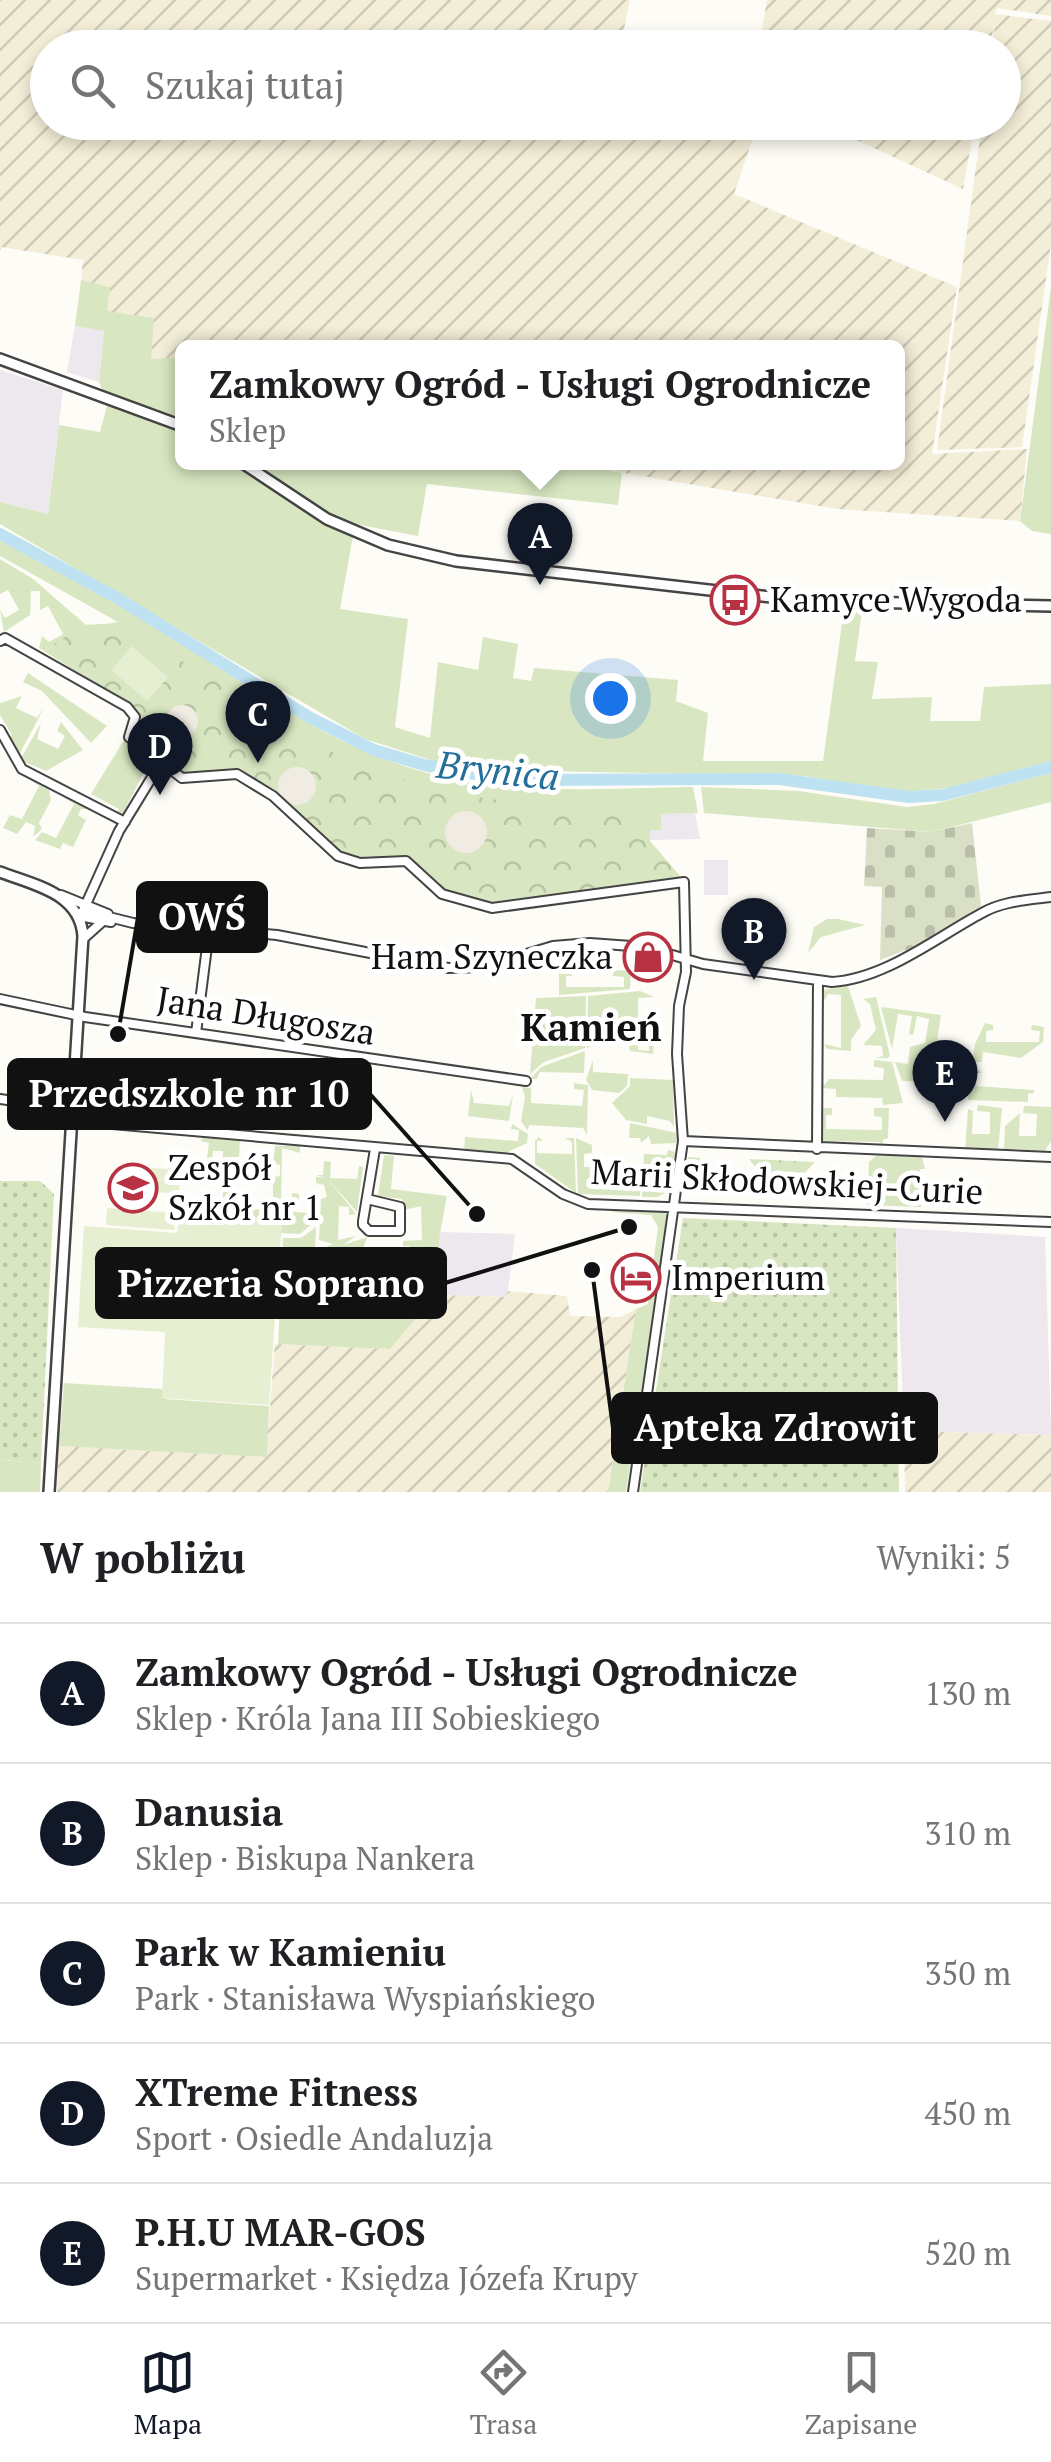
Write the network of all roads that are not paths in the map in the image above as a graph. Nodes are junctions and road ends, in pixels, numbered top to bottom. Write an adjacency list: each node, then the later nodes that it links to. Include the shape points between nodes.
1 (0, 360): 2 (street)
2 (175, 423)
3 (252, 470): 4 (street, via 363,536 456,561 806,600)
4 (1051, 606)
5 (0, 641): 7 (street, via 34,652 128,707 135,718 129,737)
6 (0, 730): 8 (street, via 22,769)
7 (160, 764): 8 (street); 16 (street, via 188,780 237,774 273,796 338,856 360,863 406,861 442,894 476,905 682,880)
8 (125, 822): 11 (street)
9 (0, 872): 11 (street)
10 (1051, 898): 17 (street, via 998,906 868,973)
11 (84, 911): 12 (street); 13 (street); 15 (street)
12 (103, 921): 13 (street); 15 (street)
13 (123, 921): 14 (street)
14 (208, 931): 16 (street, via 277,935 463,969 571,944 645,947); 20 (street)
15 (84, 939): 19 (street)
16 (685, 959): 17 (street); 24 (street, via 677,1054)
17 (818, 981): 26 (street)
18 (0, 999): 19 (street, Jana Długosza)
19 (80, 1016): 20 (street, Jana Długosza); 23 (street)
20 (196, 1033): 21 (street, Jana Długosza)
21 (526, 1081)
22 (0, 1099): 23 (street, Marii Skłodowskiej-Curie)
23 (73, 1113): 25 (street, Marii Skłodowskiej-Curie, via 112,1124); 31 (street)
24 (683, 1140): 26 (street); 29 (street)
25 (375, 1148): 28 (street); 29 (street, Marii Skłodowskiej-Curie, via 512,1159 588,1204)
26 (817, 1149): 27 (street)
27 (1051, 1157)
28 (367, 1199): 28 (street, via 364,1228 400,1231 400,1207)
29 (674, 1207): 30 (street, Marii Skłodowskiej-Curie); 32 (street)
30 (1051, 1222)
31 (48, 1492)
32 (634, 1492)

